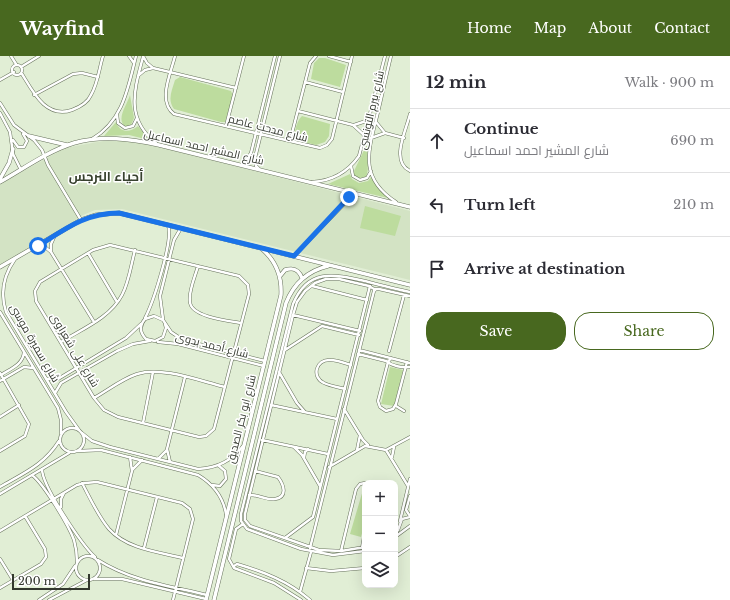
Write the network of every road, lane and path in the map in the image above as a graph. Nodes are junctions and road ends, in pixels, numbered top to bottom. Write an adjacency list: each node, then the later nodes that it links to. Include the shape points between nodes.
1 (11, 56): 18 (street)
2 (39, 56): 19 (street)
3 (103, 56): 25 (street)
4 (129, 56): 17 (street)
5 (136, 56): 17 (street)
6 (143, 56): 20 (street); 24 (street)
7 (175, 56): 22 (street, شارع مدحت عاصم)
8 (244, 56): 28 (street)
9 (275, 56): 43 (street)
10 (280, 56): 45 (street)
11 (316, 56): 27 (street, via 310,63)
12 (329, 56): 16 (street)
13 (352, 56): 16 (street, شارع مدحت عاصم)
14 (385, 56): 37 (street, شارع بيرم التونسى)
15 (391, 56): 39 (street, شارع بيرم التونسى)
16 (351, 62): 29 (street, شارع مدحت عاصم)
17 (134, 63): 35 (street, via 125,100)
18 (16, 64): 19 (street); 21 (street, via 13,67)
19 (21, 67): 23 (street)
20 (153, 68): 22 (street); 24 (street)
21 (14, 72): 23 (street); 26 (street)
22 (171, 72): 28 (street); 41 (street, شارع مدحت عاصم, via 165,101 174,114)
23 (22, 74): 30 (street)
24 (138, 75): 36 (street, via 134,101)
25 (98, 77): 30 (street, via 82,73 73,74); 30 (street, via 91,96 79,108 70,111 51,109)
26 (0, 80)
27 (305, 82): 29 (street); 32 (street)
28 (236, 88): 41 (street)
29 (343, 92): 38 (street, شارع مدحت عاصم)
30 (34, 95)
31 (0, 103): 42 (street, via 14,126)
32 (298, 111): 38 (street); 52 (street)
33 (0, 113): 50 (street)
34 (410, 114): 49 (street)
35 (117, 115): 36 (street, via 118,124 125,128 133,126); 51 (street, via 105,130)
36 (137, 118): 53 (street, via 146,134)
37 (369, 120): 40 (street); 47 (street, شارع بيرم التونسى)
38 (336, 121): 40 (street); 52 (street, شارع مدحت عاصم, via 332,139 324,148)
39 (375, 122): 44 (street); 48 (street, شارع بيرم التونسى)
40 (353, 125): 47 (street)
41 (226, 126): 43 (street, شارع مدحت عاصم)
42 (22, 133): 46 (street); 50 (street, via 27,141 24,147 18,147)
43 (256, 133): 45 (street, شارع مدحت عاصم); 57 (street, via 250,156)
44 (385, 133): 48 (street); 49 (street)
45 (261, 134): 52 (street, شارع مدحت عاصم); 59 (street, via 255,158)
46 (29, 136): 54 (main road); 56 (street)
47 (365, 136): 58 (street, شارع بيرم التونسى, via 359,156)
48 (371, 138): 61 (street, شارع بيرم التونسى, via 368,158)
49 (404, 138): 62 (street, via 400,158 403,166)
50 (12, 140): 55 (street)
51 (89, 140): 53 (main road, شارع المشير احمد اسماعيل, via 117,139); 54 (main road, شارع المشير احمد اسماعيل)
52 (290, 142)
53 (159, 145): 57 (main road, شارع المشير احمد اسماعيل)
54 (68, 146): 56 (main road, شارع المشير احمد اسماعيل)
55 (12, 149): 60 (street); 63 (main road, via 9,163)
56 (45, 156): 60 (main road, شارع المشير احمد اسماعيل); 69 (street)
57 (243, 165): 59 (main road, شارع المشير احمد اسماعيل)
58 (351, 166): 61 (street, via 353,176 360,180 367,178); 65 (street, شارع بيرم التونسى, via 333,178)
59 (259, 169): 65 (main road, شارع المشير احمد اسماعيل)
60 (21, 170): 64 (main road, شارع المشير احمد اسماعيل)
61 (371, 171): 67 (street, شارع بيرم التونسى, via 382,190)
62 (410, 171)
63 (0, 179)
64 (0, 182)
65 (311, 182): 66 (main road, شارع المشير احمد اسماعيل)
66 (348, 191): 67 (main road, شارع المشير احمد اسماعيل); 78 (street, via 348,200)
67 (398, 204): 68 (main road, شارع المشير احمد اسماعيل)
68 (410, 206)
69 (81, 220): 70 (main road, via 96,215 119,213); 72 (main road)
70 (167, 225): 71 (main road); 79 (street, via 170,236)
71 (181, 228): 74 (main road); 81 (street, via 174,237)
72 (55, 235): 73 (main road); 76 (street)
73 (38, 246): 76 (street, via 45,247); 80 (main road)
74 (261, 248): 78 (main road); 86 (main road, شارع ابو بكر الصديق, via 275,263)
75 (135, 250): 77 (street, شارع على شعراوى, via 107,246); 79 (street, شارع على شعراوى); 101 (street, via 124,290)
76 (51, 252): 85 (street)
77 (88, 253): 85 (street, شارع على شعراوى); 101 (street)
78 (294, 256): 82 (main road)
79 (164, 258): 81 (street, شارع على شعراوى); 106 (street)
80 (15, 259): 84 (main road); 94 (street, شارع سميرة موسى)
81 (169, 259): 83 (street, شارع على شعراوى); 107 (street, via 160,296)
82 (330, 265): 87 (main road, شارع ابو بكر الصديق); 91 (main road)
83 (198, 266): 110 (street, شارع على شعراوى, via 239,276 246,282 249,294); 110 (street, via 190,300 192,309 200,314)
84 (0, 267)
85 (62, 269): 108 (street); 117 (street, شارع على شعراوى, via 40,282 35,296)
86 (280, 276): 87 (main road, via 290,268 298,271); 129 (main road, شارع ابو بكر الصديق, via 281,295)
87 (302, 278): 159 (main road, شارع ابو بكر الصديق, via 292,290 286,304)
88 (320, 281): 92 (street); 93 (street, via 339,279); 95 (street)
89 (371, 283): 90 (street); 93 (street); 114 (street, via 334,275 311,280 295,298)
90 (378, 284): 96 (street); 97 (street)
91 (410, 285)
92 (310, 286): 95 (street); 103 (street, via 300,296)
93 (370, 287): 96 (street); 100 (street)
94 (1, 288): 141 (street, شارع سميرة موسى, via 6,312)
95 (322, 288): 100 (street)
96 (376, 289): 98 (street); 105 (street)
97 (410, 292)
98 (404, 295): 99 (street); 121 (street)
99 (410, 296)
100 (367, 300): 104 (street)
101 (117, 302): 108 (street)
102 (0, 312): 122 (street, شارع سميرة موسى)
103 (294, 315): 112 (street); 114 (street)
104 (364, 315): 105 (street); 112 (street)
105 (368, 316): 120 (street)
106 (145, 319): 107 (street, via 154,316); 109 (street)
107 (163, 320): 111 (street)
108 (94, 322): 117 (street)
109 (142, 322): 115 (street, via 141,331); 132 (street, via 126,338)
110 (241, 323): 123 (street, شارع على شعراوى)
111 (165, 324): 116 (street, via 166,333 160,340); 123 (street, شارع أحمد بدوى, via 183,340)
112 (360, 331): 113 (street)
113 (359, 335): 118 (street, via 322,326); 130 (street)
114 (286, 337): 118 (street, via 291,342); 119 (street); 144 (street)
115 (150, 341): 116 (street); 135 (street, via 122,348)
116 (155, 341): 125 (street, شارع أحمد بدوى, via 178,344)
117 (61, 342): 132 (street, شارع على شعراوى)
118 (296, 342): 119 (street)
119 (285, 350): 137 (street)
120 (359, 350): 124 (street); 126 (street)
121 (389, 351)
122 (24, 352): 134 (street, شارع سميرة موسى); 138 (street, via 21,362)
123 (233, 353): 125 (street, شارع على شعراوى); 129 (street, شارع أحمد بدوى)
124 (358, 354): 128 (street); 154 (street)
125 (232, 358): 129 (street, شارع أحمد بدوى); 145 (street, شارع على شعراوى)
126 (391, 358): 127 (street); 128 (street)
127 (408, 362): 133 (street)
128 (388, 363): 133 (street); 152 (street, via 378,404 386,411)
129 (265, 364): 158 (main road, شارع ابو بكر الصديق)
130 (351, 365): 146 (street); 146 (street, via 330,360 316,368 322,382)
131 (410, 367): 133 (street)
132 (76, 368): 135 (street, شارع على شعراوى); 141 (street, via 55,380)
133 (406, 368): 152 (street)
134 (34, 369): 140 (street, via 24,367); 164 (street, شارع سميرة موسى, via 58,408)
135 (79, 372): 147 (street, via 60,383); 148 (street, شارع على شعراوى)
136 (153, 372): 139 (street); 148 (street, via 136,375); 161 (street)
137 (279, 372): 143 (street); 144 (street)
138 (0, 374): 140 (street)
139 (185, 377): 145 (street); 163 (street)
140 (4, 379): 142 (street); 151 (street)
141 (46, 379): 147 (street, شارع سميرة موسى)
142 (0, 381)
143 (284, 381): 144 (street); 150 (street)
144 (275, 382): 149 (street)
145 (225, 387): 163 (street, شارع على شعراوى, via 214,429 210,435 199,437)
146 (345, 389): 160 (street)
147 (54, 393): 162 (street, شارع سميرة موسى)
148 (94, 398): 161 (street, شارع على شعراوى, via 111,414)
149 (270, 403): 153 (street); 169 (street); 220 (street, via 241,514)
150 (297, 403): 153 (street); 156 (street)
151 (19, 405): 157 (street); 179 (street, via 28,421 28,430 22,438)
152 (396, 406): 155 (street)
153 (292, 409): 156 (street)
154 (344, 409): 166 (street); 181 (street)
155 (404, 411)
156 (306, 412): 160 (street)
157 (0, 416)
158 (251, 417): 159 (main road); 170 (main road, شارع ابو بكر الصديق)
159 (258, 419): 231 (main road, شارع ابو بكر الصديق)
160 (337, 419): 176 (street)
161 (143, 423): 163 (street, شارع على شعراوى)
162 (79, 430): 164 (street, via 72,428); 165 (street)
163 (172, 430): 174 (street)
164 (61, 433): 168 (street)
165 (82, 433): 180 (street, via 83,445); 185 (street, via 98,443)
166 (360, 435): 171 (street); 177 (street)
167 (410, 437): 173 (street)
168 (59, 440): 182 (street, via 62,448); 206 (street, via 42,462)
169 (262, 440): 172 (street); 198 (street)
170 (245, 444): 194 (street, via 236,454); 217 (main road, شارع ابو بكر الصديق)
171 (368, 445): 177 (street); 178 (street)
172 (292, 446): 175 (street); 186 (street)
173 (394, 446): 178 (street); 190 (street)
174 (167, 449): 188 (street); 193 (street)
175 (309, 449): 183 (street); 186 (street, via 305,452)
176 (329, 450): 181 (street); 183 (street)
177 (357, 450): 195 (street)
178 (386, 450): 190 (street)
179 (0, 451)
180 (78, 451): 182 (street); 184 (street, via 101,450)
181 (333, 452): 191 (street)
182 (69, 453): 196 (street)
183 (328, 454): 189 (street)
184 (130, 457): 187 (street); 197 (street)
185 (150, 458): 188 (street); 192 (street)
186 (304, 459): 204 (street)
187 (142, 460): 192 (street); 197 (street)
188 (158, 460): 193 (street)
189 (327, 460): 191 (street); 204 (street)
190 (392, 460): 205 (street)
191 (331, 461): 195 (street)
192 (149, 462): 203 (street, via 198,475)
193 (170, 462): 194 (street, via 198,468)
194 (218, 465): 203 (street, via 225,471 226,479 220,486)
195 (329, 467): 237 (street)
196 (42, 469): 199 (street); 213 (street, via 45,481)
197 (132, 471): 207 (street)
198 (255, 471): 210 (street); 210 (street, via 278,477 284,486 284,492 274,499)
199 (32, 475): 209 (street); 214 (street)
200 (410, 479): 205 (street)
201 (82, 483): 207 (street, via 97,482); 208 (street); 227 (street, via 106,525)
202 (362, 484): 238 (street, via 356,489)
203 (212, 485): 217 (street, via 222,500)
204 (320, 486): 226 (street, via 312,519)
205 (408, 486): 219 (street)
206 (0, 488)
207 (127, 490): 212 (street); 227 (street)
208 (64, 493): 213 (street); 215 (street)
209 (0, 494)
210 (250, 495): 230 (street, via 245,517 247,524)
211 (410, 496): 218 (street, via 406,510)
212 (157, 497): 236 (street); 243 (street, via 185,504 192,512 193,519)
213 (55, 498): 214 (street); 215 (street)
214 (51, 500): 216 (street); 246 (street, via 72,536)
215 (61, 508): 242 (street, via 80,540)
216 (25, 516): 225 (street); 254 (street, via 45,549 46,557 40,564)
217 (227, 517): 229 (main road, شارع ابو بكر الصديق)
218 (410, 517): 219 (street, via 404,517)
219 (400, 521): 221 (street)
220 (242, 524): 233 (street, via 249,530); 249 (street, via 236,529 229,559)
221 (399, 525): 223 (street, via 401,529); 224 (street)
222 (410, 526): 223 (street)
223 (406, 529): 228 (street)
224 (398, 530)
225 (0, 531)
226 (290, 533): 230 (street); 232 (street)
227 (116, 535): 236 (street)
228 (398, 535)
229 (221, 538): 231 (main road); 260 (main road, شارع ابو بكر الصديق)
230 (284, 538): 232 (street)
231 (229, 540): 265 (main road, شارع ابو بكر الصديق)
232 (292, 541): 233 (street); 237 (street)
233 (290, 544): 240 (street)
234 (362, 547): 238 (street)
235 (410, 547): 241 (street)
236 (144, 548): 243 (street)
237 (310, 548): 238 (street)
238 (341, 551)
239 (362, 551): 240 (street, via 333,555)
240 (311, 552): 250 (street)
241 (398, 555)
242 (95, 557): 245 (street); 246 (street, via 83,556)
243 (183, 558): 256 (street)
244 (0, 559): 254 (street)
245 (98, 560): 253 (street, via 100,572); 256 (street, via 132,577)
246 (77, 562): 248 (street)
247 (238, 565): 249 (street); 252 (street); 259 (street, via 277,578)
248 (76, 566): 255 (street, via 80,577); 261 (street, via 64,584)
249 (234, 566): 252 (street)
250 (306, 568): 251 (street, via 332,571); 259 (street)
251 (362, 568)
252 (237, 570): 266 (street, via 274,583)
253 (95, 579): 255 (street); 258 (street, via 122,579)
254 (13, 580): 257 (street)
255 (87, 580): 262 (street)
256 (176, 587): 258 (street); 260 (street)
257 (0, 588)
258 (175, 592): 263 (street); 264 (street)
259 (300, 592): 267 (street)
260 (207, 595): 264 (main road, شارع ابو بكر الصديق)
261 (39, 600)
262 (49, 600)
263 (173, 600)
264 (206, 600)
265 (214, 600)
266 (301, 600)
267 (310, 600)

